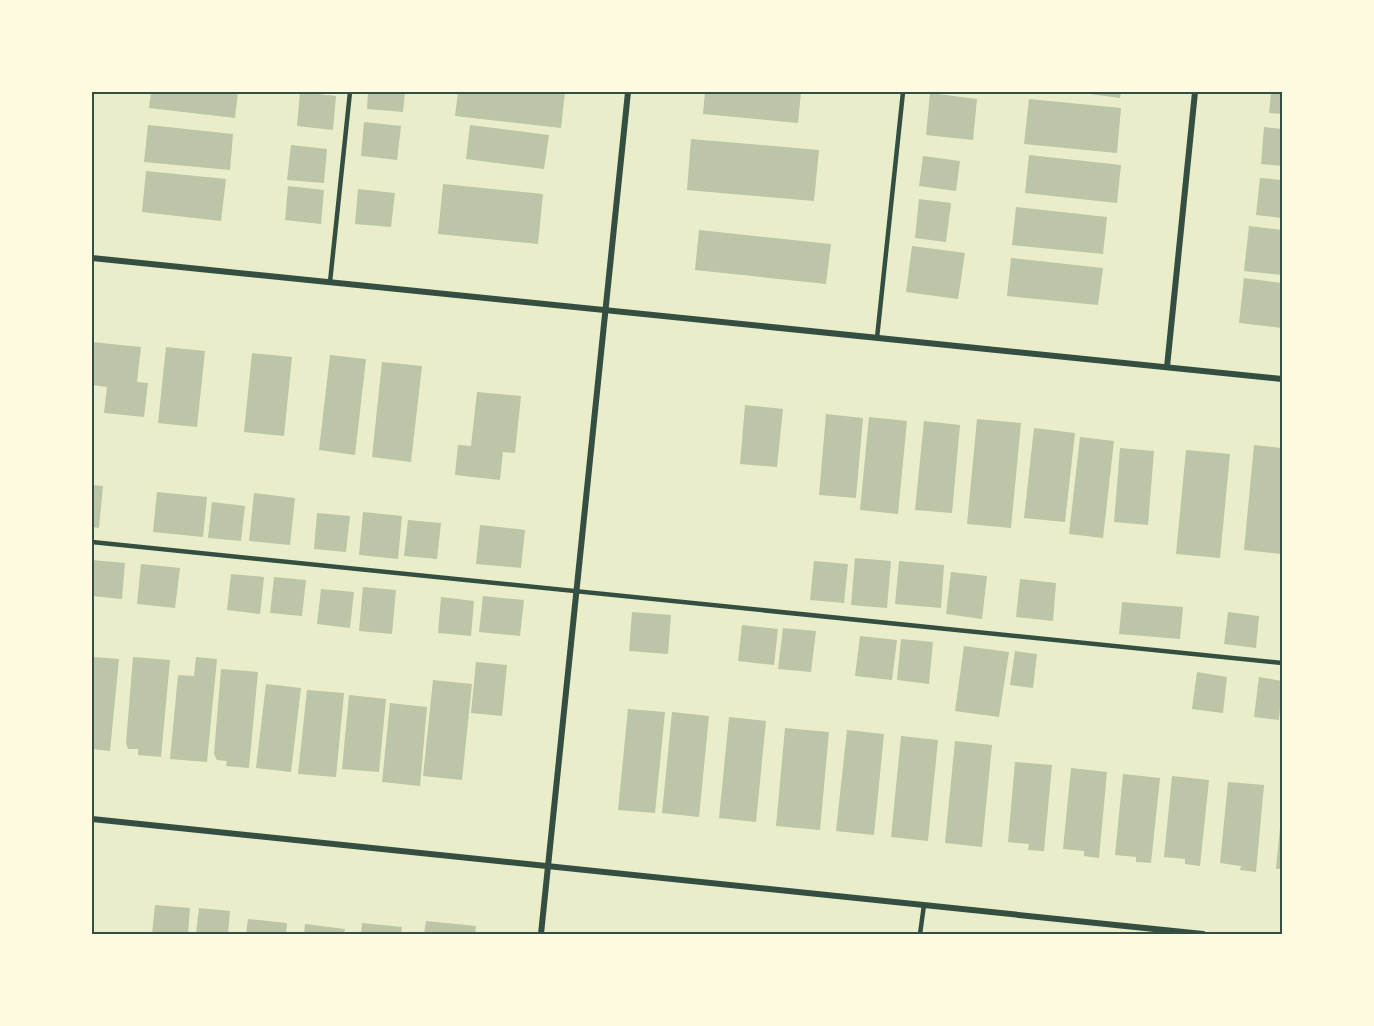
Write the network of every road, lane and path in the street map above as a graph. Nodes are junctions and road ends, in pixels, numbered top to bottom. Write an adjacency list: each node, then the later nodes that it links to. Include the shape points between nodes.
1 (350, 92): 6 (lane)
2 (627, 92): 7 (street)
3 (903, 92): 8 (lane)
4 (1195, 92): 9 (street)
5 (92, 258): 6 (street)
6 (330, 282): 7 (street)
7 (605, 310): 8 (street); 12 (street)
8 (877, 338): 9 (street)
9 (1167, 367): 10 (street)
10 (1282, 379)
11 (92, 542): 12 (lane)
12 (576, 591): 13 (lane); 15 (street)
13 (1282, 663)
14 (92, 819): 15 (street)
15 (548, 866): 16 (street); 17 (street)
16 (924, 905): 18 (lane); 19 (street)
17 (541, 934)
18 (920, 934)
19 (1203, 934)

